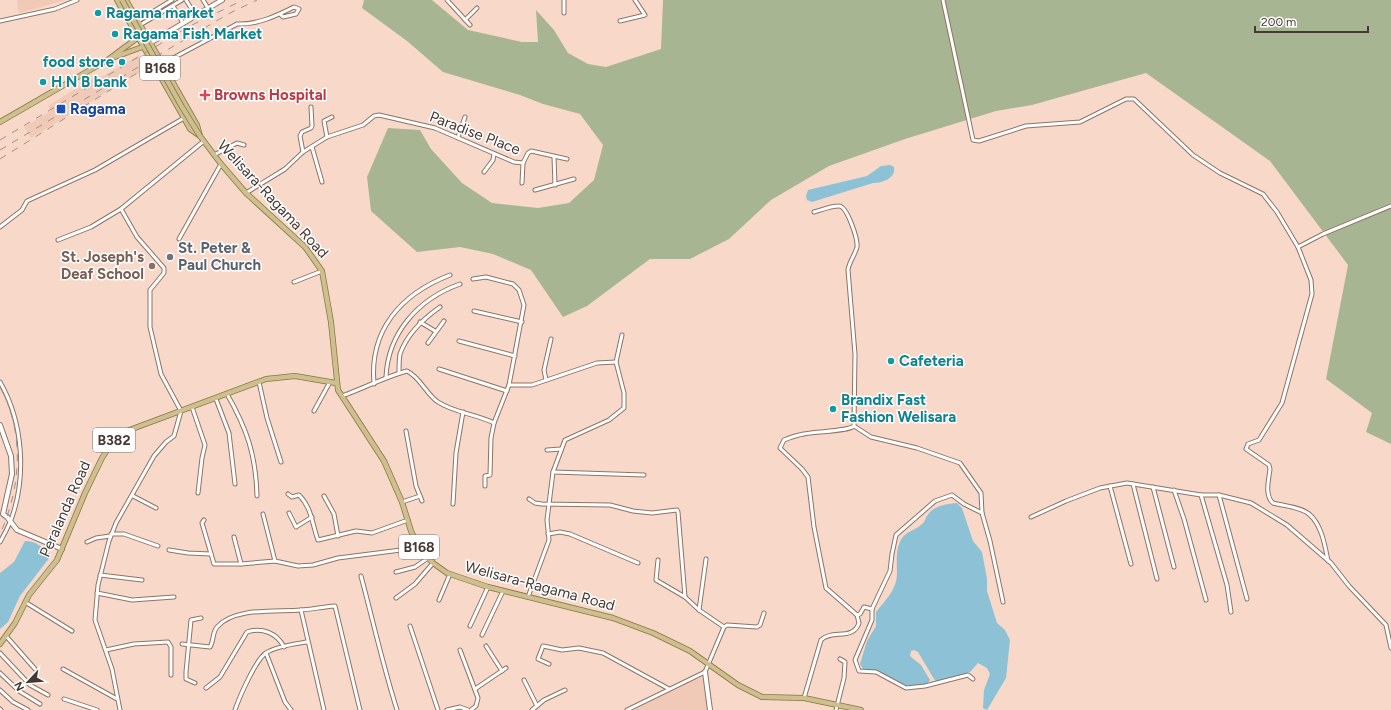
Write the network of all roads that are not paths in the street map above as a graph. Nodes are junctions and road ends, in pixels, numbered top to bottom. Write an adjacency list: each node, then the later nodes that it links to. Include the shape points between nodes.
1 (77, 0): 20 (street, via 55,9)
2 (117, 0): 26 (main road, B168)
3 (126, 0): 22 (main road, B168); 36 (main road, B168, bridge)
4 (171, 0): 22 (street)
5 (182, 0): 13 (street)
6 (186, 0): 18 (street)
7 (202, 0): 14 (street)
8 (222, 0): 14 (street)
9 (447, 0): 19 (street)
10 (564, 0): 16 (street)
11 (635, 0): 21 (street, via 645,15)
12 (943, 0): 62 (street, via 973,140 979,141 1026,126 1080,122 1126,99 1134,99 1193,155 1220,173 1263,194 1278,212)
13 (173, 6): 22 (street); 23 (street)
14 (208, 8): 18 (street)
15 (477, 8): 19 (street)
16 (564, 13)
17 (280, 14): 17 (street, via 283,17 296,14 299,9 294,7); 30 (street, via 250,25 237,24)
18 (196, 16): 23 (street)
19 (465, 20): 24 (street)
20 (0, 21)
21 (620, 22)
22 (138, 23): 25 (main road, B168)
23 (183, 23): 27 (street)
24 (470, 25)
25 (144, 33): 26 (main road); 27 (main road, B168)
26 (137, 37): 28 (main road, B168); 29 (main road)
27 (150, 43): 28 (main road); 30 (main road, B168)
28 (143, 47): 29 (main road); 34 (main road, B168)
29 (109, 59): 35 (main road)
30 (162, 64): 36 (main road, B168, via 197,125)
31 (311, 107): 42 (street, via 312,126 300,136)
32 (332, 117): 37 (street, via 324,121)
33 (465, 117): 38 (street)
34 (184, 118): 36 (main road, B168, via 190,129); 59 (street, via 94,170 28,201 22,210)
35 (0, 122)
36 (200, 136): 39 (main road, Welisara-Ragama Road / B168)
37 (327, 136): 38 (street, Paradise Place, via 363,125 379,115 435,128); 41 (street, Paradise Place)
38 (458, 137): 43 (street, Paradise Place)
39 (204, 140): 44 (main road, Welisara-Ragama Road / B168); 57 (street)
40 (244, 145): 44 (street, via 237,143)
41 (312, 147): 42 (street, Paradise Place); 51 (street)
42 (303, 152): 55 (street, Paradise Place, via 285,169)
43 (494, 154): 47 (street, Paradise Place); 49 (street, via 493,160)
44 (214, 155): 48 (main road, Welisara-Ragama Road / B168)
45 (554, 157): 46 (street, Paradise Place); 47 (street, Paradise Place, via 532,151); 53 (street)
46 (568, 159)
47 (523, 163): 52 (street)
48 (221, 164): 55 (main road, Welisara-Ragama Road / B168); 60 (street)
49 (484, 172)
50 (574, 179): 53 (street)
51 (322, 182)
52 (522, 183)
53 (555, 185): 54 (street)
54 (535, 190)
55 (246, 193): 63 (main road, Welisara-Ragama Road / B168, via 305,247)
56 (1391, 206): 62 (street)
57 (121, 209): 61 (street, via 91,227); 95 (street, via 137,237 164,268 164,273 150,290 150,327 161,374)
58 (814, 212): 100 (street, via 843,207 856,239 856,250 848,270 855,354)
59 (0, 227)
60 (179, 239)
61 (58, 240)
62 (1298, 247): 151 (street, via 1311,280 1312,294 1282,403 1259,440 1248,444 1246,449 1269,465 1269,500 1304,511 1314,519 1324,541)
63 (322, 271): 66 (street); 87 (main road, Welisara-Ragama Road / B168, via 331,322)
64 (450, 275): 88 (street, via 419,289 390,319 380,338 374,358)
65 (473, 279): 72 (street, via 486,277 513,284 519,290 524,305)
66 (294, 282)
67 (460, 284): 82 (street, via 432,298 415,311 396,336 387,360)
68 (440, 308): 71 (street)
69 (474, 311): 72 (street)
70 (444, 321): 73 (street)
71 (420, 322): 73 (street); 81 (street, via 400,355)
72 (522, 322): 78 (street)
73 (435, 331): 77 (street)
74 (622, 335): 79 (street)
75 (551, 339): 83 (street, via 544,370)
76 (459, 341): 78 (street)
77 (428, 343)
78 (515, 356): 89 (street)
79 (616, 362): 83 (street, via 597,363); 102 (street, via 624,393 624,408 609,420 564,440)
80 (438, 369): 90 (street)
81 (399, 373): 82 (street); 97 (street, via 412,373 438,402)
82 (386, 378): 88 (street)
83 (546, 380): 89 (street, via 532,385)
84 (0, 382): 135 (street, via 14,413 20,449 18,486)
85 (259, 382): 86 (main road, Peralanda Road / B382, via 286,376); 91 (main road, Peralanda Road / B382); 104 (street)
86 (330, 382): 87 (main road, Peralanda Road / B382); 96 (street)
87 (336, 383): 92 (main road, Welisara-Ragama Road / B168)
88 (374, 384): 92 (street)
89 (509, 385): 90 (street)
90 (507, 391): 98 (street)
91 (227, 394): 93 (main road, Peralanda Road / B382); 118 (street, via 242,420 250,443 256,469)
92 (342, 396): 123 (main road, Welisara-Ragama Road / B168, via 384,461)
93 (216, 399): 94 (main road, Peralanda Road / B382); 107 (street, via 229,433)
94 (192, 407): 95 (main road, Peralanda Road / B382); 113 (street, via 205,445)
95 (181, 411): 117 (street, via 174,436 154,456); 144 (main road, Peralanda Road / B382, via 124,432 111,444 85,493)
96 (314, 411)
97 (462, 412): 98 (street); 124 (street)
98 (494, 423): 109 (street, via 489,459 491,472 485,476)
99 (0, 425): 130 (street, via 11,456 12,474)
100 (854, 426): 129 (street, via 870,437 916,448 960,463 980,493); 180 (street, via 847,430 799,435 784,440 780,448 808,477 814,527 826,588)
101 (406, 431): 120 (street)
102 (561, 449): 103 (street); 105 (street)
103 (547, 450)
104 (281, 462)
105 (554, 472): 106 (street); 125 (street)
106 (644, 475)
107 (235, 484)
108 (1133, 484): 110 (street); 111 (street); 162 (street)
109 (485, 486)
110 (1110, 486): 132 (street, via 1066,501); 155 (street)
111 (1153, 487): 112 (street); 156 (street)
112 (1174, 490): 115 (street); 172 (street)
113 (198, 493)
114 (288, 494): 131 (street, via 300,496)
115 (1200, 495): 116 (street); 178 (street, via 1227,585)
116 (1219, 495): 151 (street, via 1251,503 1287,525); 170 (street)
117 (133, 496): 126 (street); 137 (street)
118 (257, 496)
119 (324, 496): 138 (street, via 334,514)
120 (420, 496): 122 (street); 123 (street)
121 (528, 499): 125 (street)
122 (422, 501)
123 (402, 502): 134 (main road, Welisara-Ragama Road / B168)
124 (453, 504)
125 (549, 505): 136 (street); 168 (street, via 610,506 652,513 677,510)
126 (156, 508)
127 (263, 514): 150 (street)
128 (288, 514): 131 (street, via 296,527)
129 (982, 514): 174 (street); 175 (street, via 952,495 936,501 912,521 896,535 890,571)
130 (1, 516): 135 (street)
131 (312, 517): 138 (street, via 317,539)
132 (1031, 517)
133 (204, 520): 146 (street, via 202,523)
134 (408, 520): 138 (street, via 372,532 356,531); 142 (main road, Welisara-Ragama Road / B168)
135 (10, 521): 140 (street); 144 (street, via 17,530)
136 (548, 534): 153 (street, via 570,534); 167 (street, via 548,545)
137 (111, 535): 141 (street); 143 (street, via 124,534); 159 (street)
138 (338, 536)
139 (234, 537): 154 (street)
140 (0, 542)
141 (87, 542)
142 (416, 542): 147 (main road, Welisara-Ragama Road / B168); 150 (street, via 401,550 338,558 313,565 298,566)
143 (158, 546)
144 (62, 549): 173 (main road, Peralanda Road / B382, via 53,566)
145 (169, 550): 146 (street)
146 (211, 554): 154 (street, via 214,564)
147 (428, 558): 152 (main road, Welisara-Ragama Road / B168); 157 (street, via 415,567)
148 (706, 559): 177 (street)
149 (658, 560): 168 (street, via 656,580)
150 (275, 561): 154 (street)
151 (1328, 561): 183 (street)
152 (433, 563): 158 (main road, Welisara-Ragama Road / B168); 169 (street, via 415,584)
153 (638, 563)
154 (240, 564)
155 (1131, 564)
156 (1174, 567)
157 (396, 572)
158 (450, 574): 163 (main road, Welisara-Ragama Road / B168); 171 (street)
159 (100, 575): 161 (street); 165 (street)
160 (361, 576): 233 (street, via 383,666)
161 (142, 580)
162 (1157, 580)
163 (488, 587): 164 (main road, Welisara-Ragama Road / B168); 185 (street)
164 (503, 591): 167 (main road, Welisara-Ragama Road / B168); 189 (street)
165 (97, 593): 166 (street, via 132,600); 197 (street, via 94,620)
166 (174, 597)
167 (528, 597): 203 (main road, Welisara-Ragama Road / B168, via 634,625 670,641)
168 (685, 597): 177 (street)
169 (396, 598)
170 (1247, 599)
171 (439, 600)
172 (1206, 600)
173 (25, 602): 187 (street); 188 (main road, Peralanda Road / B382)
174 (1003, 602)
175 (872, 609): 180 (street, via 864,607); 211 (street, via 872,620 855,660 859,671 876,672 906,688 968,675)
176 (301, 610): 190 (street); 193 (street, via 250,612 239,615 218,626 210,647); 232 (street, via 335,606)
177 (699, 610): 186 (street)
178 (1231, 612)
179 (764, 613): 186 (street, via 757,627)
180 (857, 616): 220 (street, via 859,623 854,631 848,634 829,635 821,640)
181 (201, 618): 193 (street, via 191,620)
182 (1391, 622): 183 (street)
183 (1386, 625): 196 (street)
184 (410, 626): 234 (street)
185 (470, 626)
186 (724, 626): 203 (street)
187 (72, 631)
188 (6, 636): 191 (main road, Peralanda Road / B382); 205 (street)
189 (482, 636)
190 (308, 642): 195 (street); 231 (street)
191 (0, 644)
192 (182, 644): 193 (street)
193 (190, 644): 213 (street, via 186,679)
194 (486, 646): 207 (street)
195 (284, 647): 200 (street); 214 (street, via 276,636 261,630 247,632 220,677)
196 (1391, 648)
197 (106, 650): 210 (street, via 134,644 168,642 171,647); 222 (street)
198 (460, 650): 215 (street)
199 (0, 653): 219 (street, via 30,685)
200 (266, 653): 229 (street, via 261,658); 230 (street)
201 (840, 659): 224 (street, via 845,662)
202 (549, 664): 216 (street, via 538,659 543,646 562,650 579,648 603,652)
203 (708, 664): 208 (street); 220 (main road, Welisara-Ragama Road / B168, via 738,685 762,697)
204 (506, 668): 207 (street)
205 (35, 669)
206 (63, 669): 222 (street)
207 (502, 671): 215 (street)
208 (706, 672): 216 (street); 239 (street)
209 (0, 673): 223 (street, via 19,692)
210 (171, 675)
211 (973, 679)
212 (524, 680): 225 (street)
213 (195, 683)
214 (206, 688)
215 (475, 689): 236 (street, via 478,698 476,706)
216 (669, 689): 238 (street)
217 (0, 690): 226 (street, via 12,702)
218 (565, 690): 225 (street)
219 (48, 695)
220 (804, 698): 224 (main road, Welisara-Ragama Road / B168)
221 (64, 699): 227 (street)
222 (118, 700): 228 (street)
223 (40, 704)
224 (838, 704): 240 (street); 241 (main road, Welisara-Ragama Road / B168)
225 (537, 706): 237 (street)
226 (28, 710)
227 (97, 710)
228 (120, 710)
229 (235, 710)
230 (291, 710)
231 (324, 710)
232 (360, 710)
233 (397, 710)
234 (438, 710)
235 (447, 710): 236 (street, via 460,707)
236 (469, 710)
237 (532, 710)
238 (626, 710)
239 (710, 710)
240 (836, 710)
241 (861, 710)

